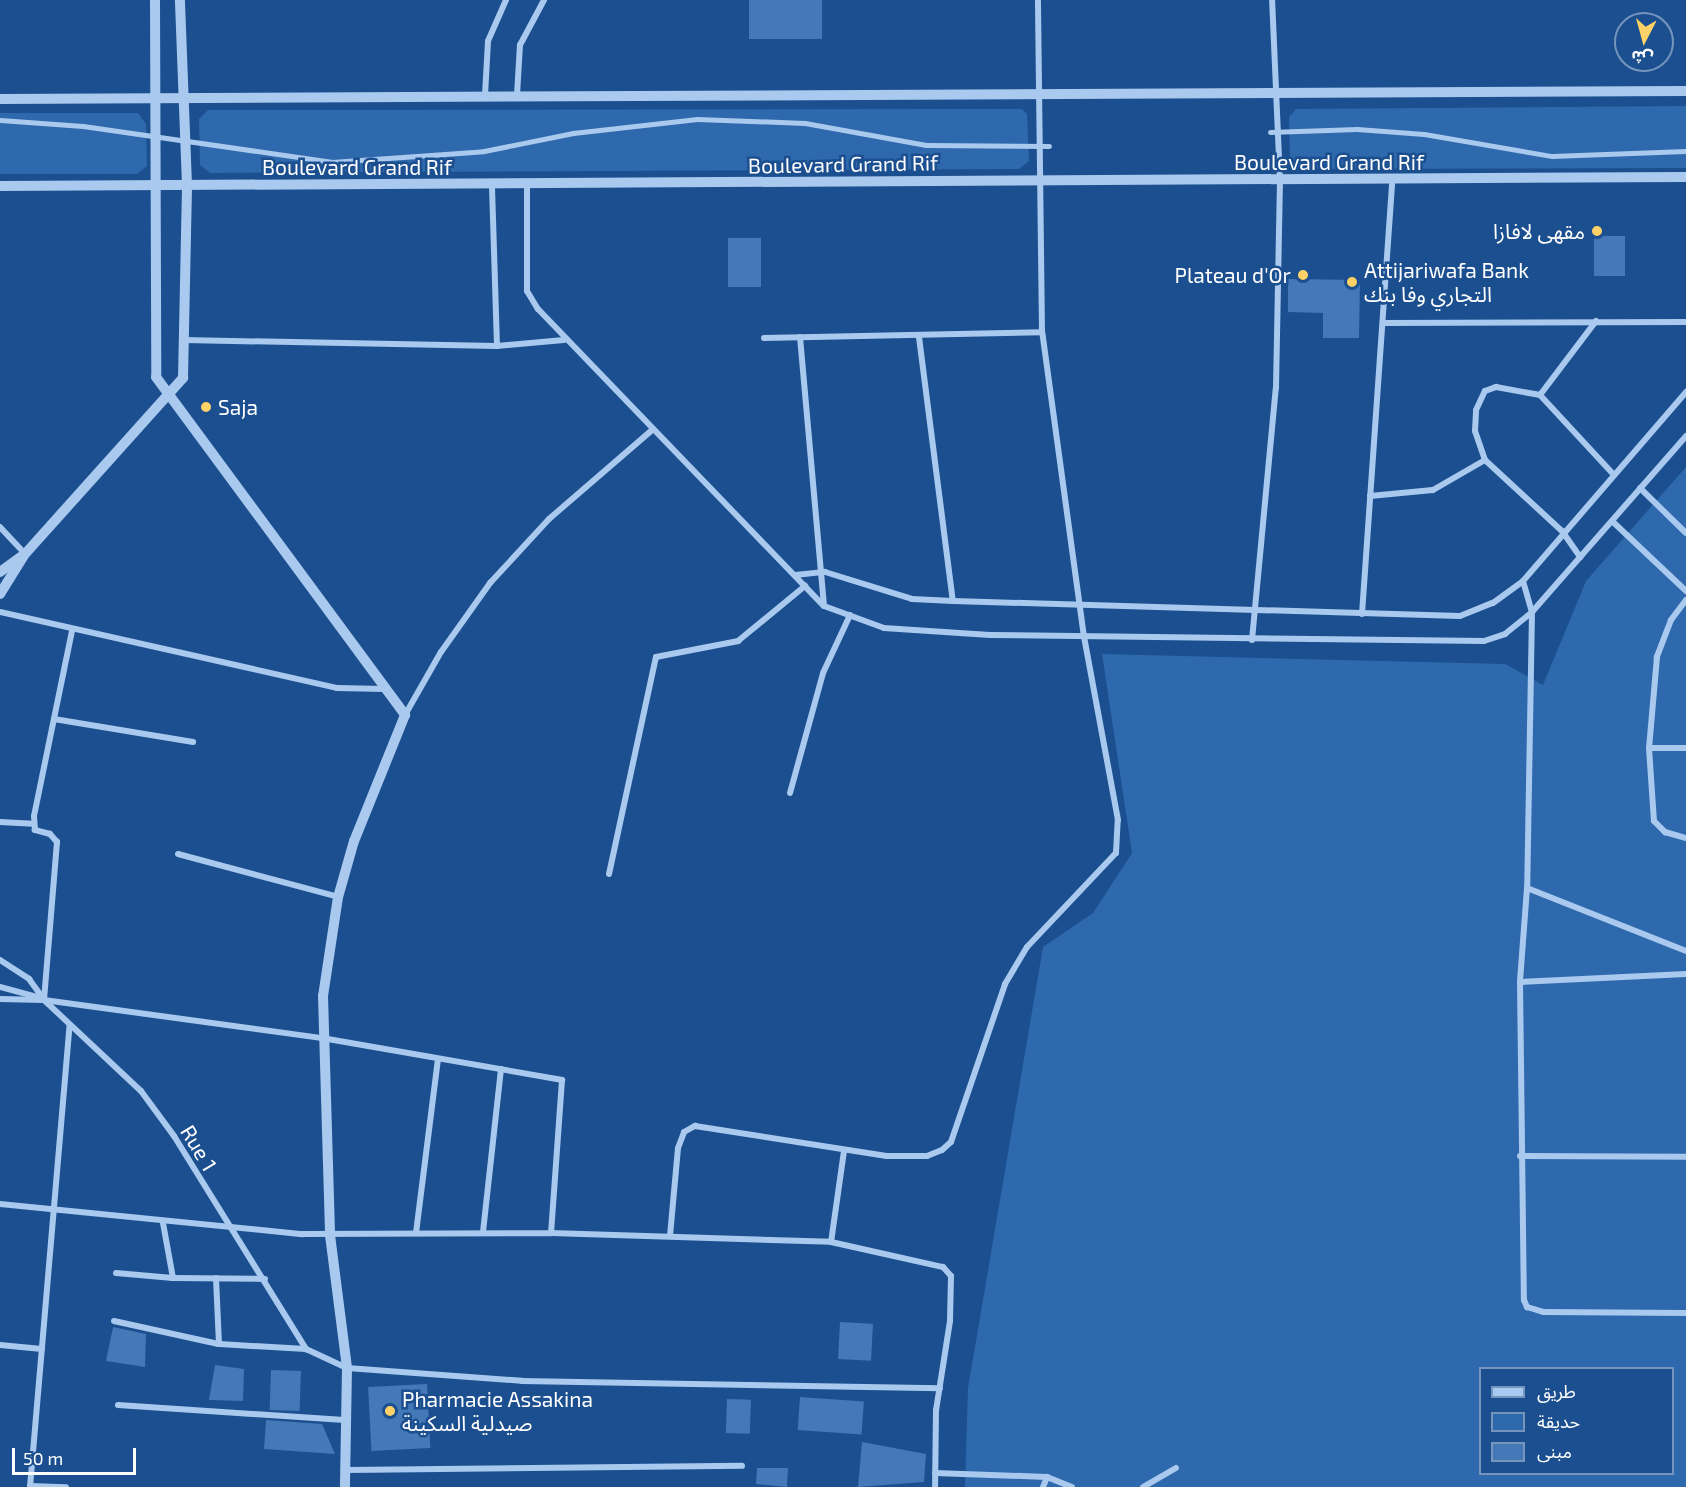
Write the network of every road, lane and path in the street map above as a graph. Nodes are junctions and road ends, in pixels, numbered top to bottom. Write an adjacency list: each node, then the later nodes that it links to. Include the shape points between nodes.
1 (154, 0): 13 (street)
2 (180, 0): 14 (street)
3 (506, 0): 8 (street, via 488,41)
4 (544, 0): 9 (street, via 520,45)
5 (1038, 0): 11 (street)
6 (1272, 0): 10 (street)
7 (1686, 91): 10 (street)
8 (485, 95): 9 (street); 14 (street)
9 (517, 95): 11 (street)
10 (1276, 96): 11 (street); 17 (street)
11 (1038, 97): 21 (street)
12 (0, 99): 13 (street)
13 (157, 99): 14 (street); 18 (street)
14 (186, 99): 19 (street)
15 (0, 120): 18 (street)
16 (1270, 132): 17 (street)
17 (1278, 132): 22 (street, via 1357,129 1424,134 1552,156); 24 (street)
18 (156, 137): 19 (street); 27 (street)
19 (187, 143): 21 (street, via 332,162 404,160 645,123 708,119 805,123 926,145); 28 (street)
20 (1048, 146): 21 (street)
21 (1038, 147): 25 (street)
22 (1686, 151)
23 (1686, 177): 26 (street, Boulevard Grand Rif)
24 (1280, 181): 25 (street, Boulevard Grand Rif); 26 (street, Boulevard Grand Rif); 69 (street, via 1276,388)
25 (1038, 182): 31 (street, Boulevard Grand Rif); 35 (street)
26 (1392, 182): 34 (street)
27 (156, 185): 28 (street, Boulevard Grand Rif); 29 (street, Boulevard Grand Rif); 44 (street, via 156,377)
28 (187, 185): 30 (street, Boulevard Grand Rif); 39 (street)
29 (0, 186)
30 (492, 187): 31 (street, Boulevard Grand Rif); 41 (street)
31 (527, 187): 40 (street, via 527,291)
32 (1596, 321): 33 (street); 34 (street); 43 (street)
33 (1686, 322)
34 (1383, 323): 50 (street)
35 (1041, 332): 37 (street); 67 (street)
36 (800, 337): 37 (street); 38 (street); 58 (street)
37 (919, 337): 65 (street)
38 (764, 338)
39 (184, 340): 41 (street); 44 (street, via 183,378)
40 (564, 340): 41 (street); 45 (street)
41 (497, 346)
42 (1686, 392): 48 (street)
43 (1540, 395): 47 (street, via 1508,388 1485,391 1478,400 1475,430); 48 (street)
44 (169, 398): 55 (street); 76 (street)
45 (651, 430): 59 (street); 77 (street, via 549,519 490,583 441,652)
46 (1686, 436): 49 (street)
47 (1485, 460): 50 (street, via 1433,490); 53 (street)
48 (1614, 475): 53 (street)
49 (1640, 489): 51 (street); 54 (street)
50 (1370, 496): 71 (street)
51 (1612, 520): 56 (street); 62 (street)
52 (0, 527): 55 (street)
53 (1562, 531): 56 (street); 60 (street)
54 (1686, 533)
55 (25, 554): 57 (street); 63 (street)
56 (1580, 557): 70 (street)
57 (0, 572)
58 (825, 572): 59 (street); 65 (street, via 912,598); 66 (street)
59 (795, 575): 61 (street)
60 (1523, 581): 70 (street); 71 (street, via 1493,603 1460,616)
61 (806, 586): 66 (street); 87 (street, via 738,641 656,657)
62 (1686, 591)
63 (0, 594)
64 (1686, 600): 80 (street, via 1671,620 1656,657)
65 (952, 601): 67 (street)
66 (824, 606): 72 (street)
67 (1080, 608): 69 (street); 74 (street)
68 (0, 612): 73 (street)
69 (1254, 612): 71 (street); 75 (street)
70 (1532, 612): 75 (street, via 1505,634 1484,641); 88 (street)
71 (1362, 614)
72 (850, 615): 74 (street, via 884,628 921,632); 82 (street, via 824,673)
73 (72, 631): 76 (street, via 337,688); 78 (street)
74 (1084, 637): 75 (street); 101 (street, via 1118,820 1116,853 1027,947 1005,984 951,1142 927,1156)
75 (1252, 640)
76 (385, 689): 77 (street)
77 (405, 715): 89 (street, via 354,841)
78 (54, 719): 79 (street); 84 (street)
79 (193, 742)
80 (1649, 748): 81 (street); 85 (street, via 1654,821 1665,832)
81 (1686, 748)
82 (790, 793)
83 (0, 822): 84 (street)
84 (33, 824): 96 (street, via 57,842)
85 (1686, 838)
86 (178, 854): 89 (street)
87 (609, 874)
88 (1527, 888): 90 (street); 93 (street)
89 (338, 897): 98 (street, via 323,996)
90 (1686, 951)
91 (0, 960): 96 (street, Rue 1, via 29,979)
92 (1686, 974): 93 (street)
93 (1521, 982): 102 (street)
94 (0, 987): 96 (street)
95 (0, 999): 96 (street)
96 (44, 1000): 97 (street, Rue 1); 98 (street)
97 (70, 1025): 105 (street); 107 (street, Rue 1, via 141,1091)
98 (322, 1038): 99 (street); 111 (street)
99 (438, 1059): 100 (street); 109 (street)
100 (501, 1069): 108 (street); 110 (street, via 562,1080)
101 (844, 1151): 112 (street, via 695,1126 684,1132 678,1148); 113 (street)
102 (1520, 1156): 103 (street); 118 (street, via 1527,1307 1543,1312)
103 (1686, 1157)
104 (0, 1204): 105 (street)
105 (56, 1212): 106 (street); 122 (street)
106 (163, 1223): 107 (street); 115 (street)
107 (228, 1224): 111 (street); 117 (street, Rue 1)
108 (483, 1232): 109 (street); 110 (street)
109 (416, 1233): 111 (street)
110 (551, 1233): 112 (street)
111 (330, 1235): 124 (street)
112 (670, 1236): 113 (street)
113 (831, 1242): 125 (street, via 949,1271 950,1321)
114 (116, 1273): 115 (street)
115 (173, 1278): 116 (street)
116 (216, 1278): 117 (street); 120 (street)
117 (265, 1279): 123 (street, Rue 1)
118 (1686, 1313)
119 (114, 1321): 120 (street)
120 (219, 1344): 123 (street)
121 (0, 1345): 122 (street)
122 (42, 1349): 133 (street)
123 (306, 1349): 124 (street)
124 (347, 1368): 125 (street, via 522,1381); 127 (street)
125 (939, 1388): 131 (street)
126 (118, 1405): 127 (street)
127 (345, 1420): 130 (street)
128 (742, 1466): 130 (street)
129 (1176, 1468): 139 (street)
130 (347, 1470): 135 (street)
131 (935, 1473): 132 (street); 136 (street)
132 (1047, 1477): 137 (street); 138 (street)
133 (30, 1487): 134 (street)
134 (66, 1487)
135 (345, 1487)
136 (935, 1487)
137 (1043, 1487)
138 (1072, 1487)
139 (1143, 1487)

